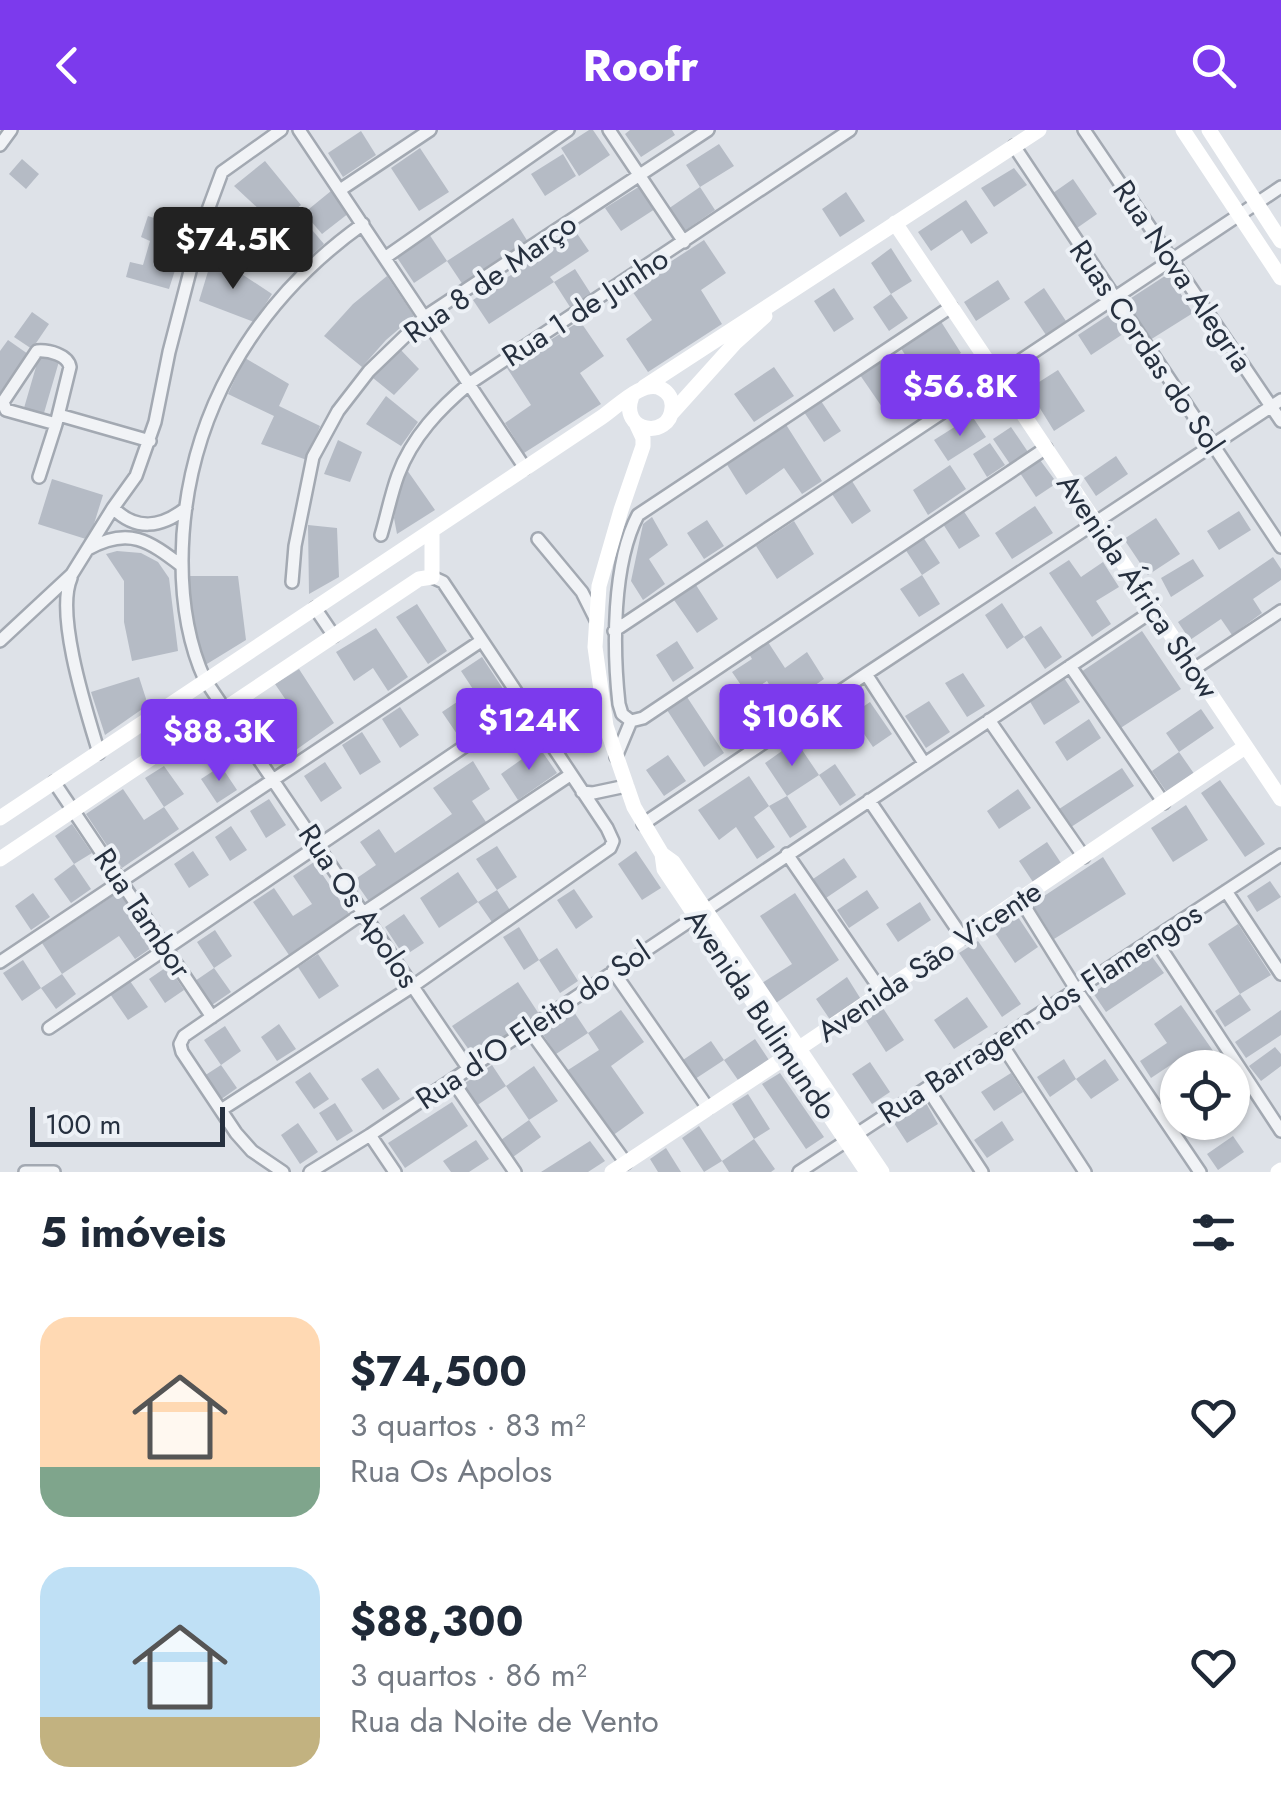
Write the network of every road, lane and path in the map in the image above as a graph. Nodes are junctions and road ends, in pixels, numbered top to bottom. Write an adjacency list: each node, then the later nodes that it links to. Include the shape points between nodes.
1 (10, 130): 13 (street)
2 (281, 130): 40 (street, via 222,172 201,229)
3 (299, 130): 17 (street)
4 (430, 130): 17 (street)
5 (568, 130): 24 (street)
6 (609, 130): 15 (street)
7 (708, 130): 15 (street, Rua 8 de Março)
8 (850, 130): 22 (street, Rua 1 de Junho)
9 (1038, 130): 14 (street)
10 (1084, 130): 25 (street, Rua Nova Alegria)
11 (1183, 130): 19 (street)
12 (1209, 130): 18 (street)
13 (0, 145)
14 (1014, 146): 20 (street); 28 (street, Ruas Cordas do Sol)
15 (639, 175): 22 (street); 30 (street, Rua 8 de Março)
16 (1281, 187): 18 (street)
17 (340, 190): 21 (street)
18 (1256, 204): 19 (street); 23 (street)
19 (1239, 214): 25 (street); 26 (street)
20 (895, 223): 27 (street); 29 (street, Avenida África Show)
21 (363, 224): 24 (street); 47 (street, Rua Os Apolos, via 297,279 244,347 202,436)
22 (684, 242): 32 (street, Rua 1 de Junho)
23 (1281, 242)
24 (386, 257): 30 (street)
25 (1172, 259): 28 (street); 34 (street, Rua Nova Alegria)
26 (1281, 278)
27 (802, 284): 33 (street); 38 (street, via 735,343)
28 (1114, 298): 31 (street); 41 (street, Ruas Cordas do Sol)
29 (951, 307): 31 (street, Avenida África Show); 62 (street, via 638,515 626,542)
30 (426, 316): 32 (street); 57 (street, Rua 8 de Março, via 369,371 313,457)
31 (997, 376): 42 (street, Avenida África Show); 62 (street)
32 (470, 383): 44 (street); 50 (street, Rua 1 de Junho, via 415,441)
33 (637, 392): 35 (street); 37 (street, via 629,403); 38 (street, via 656,386 668,394)
34 (1276, 403): 39 (street, Rua Nova Alegria); 41 (street)
35 (602, 417): 37 (street); 44 (street)
36 (58, 420): 36 (street, via 69,362 37,351 3,406); 40 (street); 45 (street)
37 (634, 420): 38 (street, via 649,429); 43 (street)
38 (667, 420): 43 (street)
39 (1281, 421)
40 (150, 442): 46 (street)
41 (1213, 445): 48 (street); 52 (street, Ruas Cordas do Sol)
42 (1046, 448): 48 (street, Avenida África Show); 73 (street)
43 (641, 454): 61 (street, Avenida Bulimundo, via 599,586)
44 (525, 468): 49 (street)
45 (39, 477)
46 (113, 508): 47 (street, via 131,522 153,525); 53 (street)
47 (186, 508): 54 (street, Rua Os Apolos)
48 (1096, 522): 59 (street, Avenida África Show); 68 (street)
49 (432, 530): 56 (street); 58 (street)
50 (381, 535)
51 (538, 540): 61 (street, via 582,592)
52 (1281, 547)
53 (88, 549): 54 (street, via 131,538); 55 (street)
54 (182, 566): 69 (street, Rua Os Apolos, via 190,639)
55 (72, 574): 65 (street); 75 (street, via 66,598 70,630)
56 (432, 577): 63 (street); 64 (street)
57 (292, 582)
58 (315, 608): 63 (street); 69 (street)
59 (1154, 610): 66 (street, Rua d'O Eleito do Sol); 67 (street, Avenida África Show)
60 (1281, 610): 67 (street)
61 (596, 620): 76 (street, Avenida Bulimundo, via 603,707)
62 (614, 631): 73 (street, via 619,704)
63 (334, 636): 71 (street)
64 (481, 641): 70 (street); 79 (street)
65 (0, 642)
66 (1070, 666): 72 (street, Rua d'O Eleito do Sol); 85 (street)
67 (1194, 668): 74 (street, Avenida África Show)
68 (866, 674): 77 (street); 88 (street)
69 (205, 680): 71 (street, Rua Os Apolos); 75 (street)
70 (524, 706): 78 (street); 89 (street)
71 (224, 710): 79 (street, Rua Os Apolos); 86 (street)
72 (989, 720): 77 (street, Rua d'O Eleito do Sol); 92 (street)
73 (631, 722): 76 (street)
74 (1245, 747): 84 (street, Avenida África Show); 85 (street, Avenida São Vicente)
75 (98, 752): 80 (street)
76 (616, 756): 81 (street, Avenida Bulimundo)
77 (924, 763): 83 (street, Rua d'O Eleito do Sol)
78 (570, 775): 82 (street); 98 (street)
79 (273, 780): 89 (street, Rua Os Apolos); 94 (street)
80 (54, 782): 86 (street, Rua Tambor); 87 (street)
81 (626, 786): 82 (street); 88 (street, Avenida Bulimundo)
82 (582, 792): 105 (street, via 611,834 604,854)
83 (869, 800): 90 (street, Rua d'O Eleito do Sol); 99 (street)
84 (1281, 800)
85 (1164, 803): 92 (street, Avenida São Vicente)
86 (74, 810): 93 (street); 94 (street, Rua Tambor)
87 (0, 818)
88 (643, 824): 97 (street, Avenida Bulimundo)
89 (318, 846): 98 (street, Rua Os Apolos); 101 (street)
90 (788, 854): 97 (street, Rua d'O Eleito do Sol); 107 (street)
91 (1281, 855): 95 (street, Rua Barragem dos Flamengos)
92 (1084, 857): 96 (street, Avenida São Vicente)
93 (0, 860)
94 (120, 881): 101 (street, Rua Tambor); 102 (street)
95 (1226, 891): 100 (street, Rua Barragem dos Flamengos); 104 (street)
96 (1020, 899): 99 (street, Avenida São Vicente); 106 (street)
97 (700, 912): 103 (street, Rua d'O Eleito do Sol); 112 (street, Avenida Bulimundo)
98 (363, 913): 105 (street, Rua Os Apolos); 108 (street)
99 (963, 938): 107 (street, Avenida São Vicente)
100 (1154, 938): 106 (street, Rua Barragem dos Flamengos); 118 (street)
101 (167, 948): 108 (street, Rua Tambor); 109 (street)
102 (0, 962)
103 (613, 971): 110 (street, Rua d'O Eleito do Sol); 116 (street)
104 (1281, 974)
105 (413, 986): 113 (street, Rua Os Apolos); 117 (street)
106 (1076, 990): 111 (street, Rua Barragem dos Flamengos); 134 (street)
107 (882, 992): 112 (street, Avenida São Vicente)
108 (212, 1016): 117 (street, via 180,1044)
109 (49, 1028)
110 (528, 1028): 113 (street, Rua d'O Eleito do Sol); 121 (street)
111 (999, 1040): 115 (street, Rua Barragem dos Flamengos); 133 (street)
112 (793, 1052): 116 (street, Avenida São Vicente); 120 (street, Avenida Bulimundo)
113 (468, 1068): 114 (street, Rua d'O Eleito do Sol)
114 (452, 1080): 119 (street, Rua d'O Eleito do Sol); 127 (street)
115 (926, 1088): 120 (street, Rua Barragem dos Flamengos); 132 (street)
116 (708, 1108): 121 (street, Avenida São Vicente)
117 (221, 1110): 124 (street, via 252,1151)
118 (1281, 1131)
119 (370, 1135): 125 (street, Rua d'O Eleito do Sol); 126 (street)
120 (850, 1138): 129 (street, Rua Barragem dos Flamengos); 130 (street, Avenida Bulimundo); 131 (street, Avenida Bulimundo)
121 (626, 1163): 128 (street, Avenida São Vicente)
122 (24, 1172): 123 (street)
123 (54, 1172)
124 (283, 1172)
125 (310, 1172)
126 (395, 1172)
127 (514, 1172)
128 (612, 1172)
129 (800, 1172)
130 (868, 1172)
131 (882, 1172)
132 (982, 1172)
133 (1085, 1172)
134 (1200, 1172)

